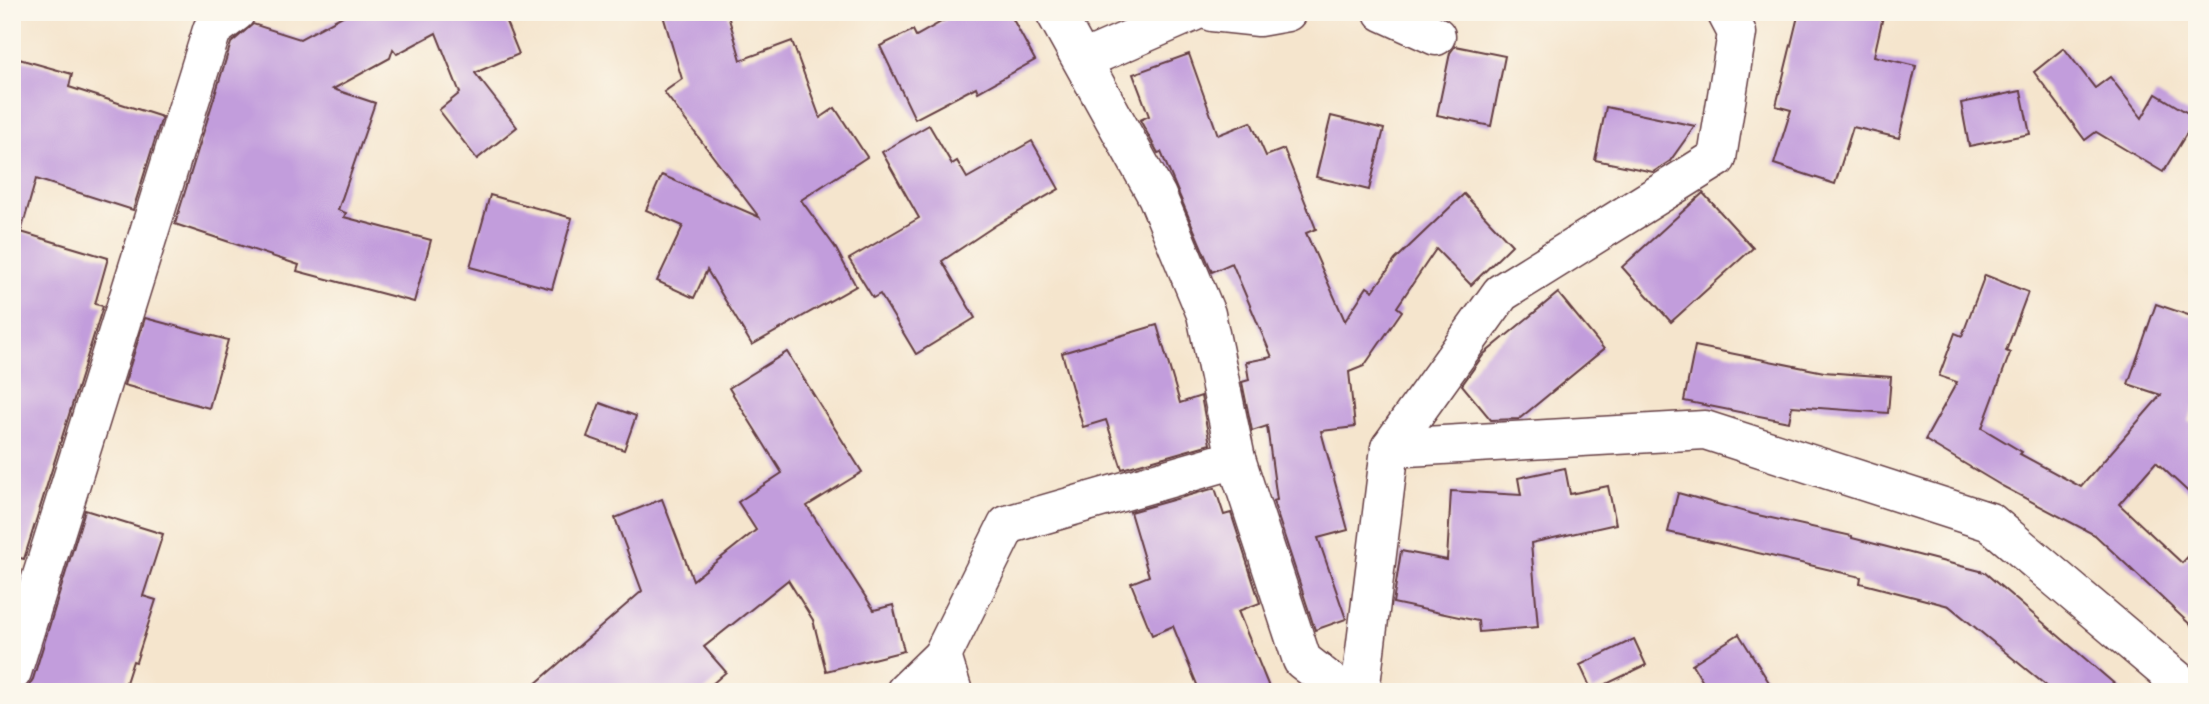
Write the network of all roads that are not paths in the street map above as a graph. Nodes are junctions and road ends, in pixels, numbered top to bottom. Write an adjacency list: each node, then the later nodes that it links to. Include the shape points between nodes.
1 (1055, 12): 9 (street)
2 (1193, 12): 9 (street)
3 (1212, 12): 4 (street, via 1259,17)
4 (1287, 12)
5 (1383, 12): 8 (street)
6 (1726, 12): 10 (street, via 1737,33 1717,158 1501,293)
7 (213, 18): 12 (street)
8 (1436, 36)
9 (1083, 60): 11 (street, via 1157,196 1206,314)
10 (1390, 448): 17 (street); 18 (street, via 1704,430 1990,522)
11 (1236, 459): 13 (street, via 1007,525); 16 (street, via 1301,660)
12 (16, 649)
13 (942, 656): 14 (street); 15 (street)
14 (905, 692)
15 (953, 692)
16 (1343, 692)
17 (1360, 692)
18 (2191, 692)

